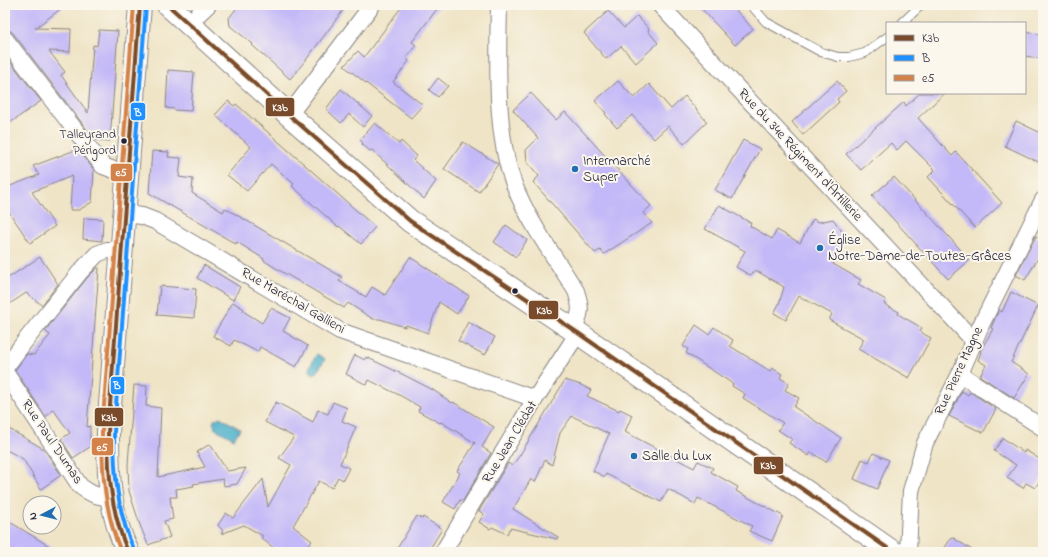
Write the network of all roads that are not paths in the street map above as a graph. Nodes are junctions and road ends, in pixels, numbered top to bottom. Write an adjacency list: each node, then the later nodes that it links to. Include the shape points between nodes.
1 (140, 5): 14 (street)
2 (168, 5): 10 (street)
3 (208, 5): 10 (street)
4 (372, 5): 13 (street)
5 (499, 5): 19 (street, Rue Jean Clédat, via 500,104 508,165 517,193 528,215 576,291 580,316)
6 (660, 5): 20 (street, Rue du 34e Régiment d'Artillerie)
7 (751, 5): 11 (lane, via 766,22 821,52 848,57 865,53)
8 (921, 5): 9 (lane)
9 (903, 22)
10 (188, 24): 13 (street)
11 (886, 38)
12 (5, 39): 14 (street, via 103,166)
13 (289, 115): 19 (street, via 410,221)
14 (128, 172): 16 (street)
15 (1043, 200): 17 (street, Rue Pierre Magne)
16 (125, 214): 18 (street); 24 (street, Rue Maréchal Gallieni, via 155,221 340,331)
17 (1038, 225): 20 (street, Rue Pierre Magne)
18 (122, 251): 21 (street, via 107,250 97,254); 26 (street, via 108,432)
19 (576, 332): 24 (street, Rue Jean Clédat); 29 (street)
20 (974, 341): 23 (street, Rue Pierre Magne)
21 (5, 368)
22 (5, 372): 26 (street, Rue Paul Dumas, via 80,486 90,493)
23 (960, 374): 25 (street); 30 (street, Rue Pierre Magne, via 925,443 911,491)
24 (536, 399): 28 (street, Rue Jean Clédat)
25 (1043, 428)
26 (110, 497): 27 (street)
27 (128, 552)
28 (443, 552)
29 (893, 552)
30 (908, 552)

